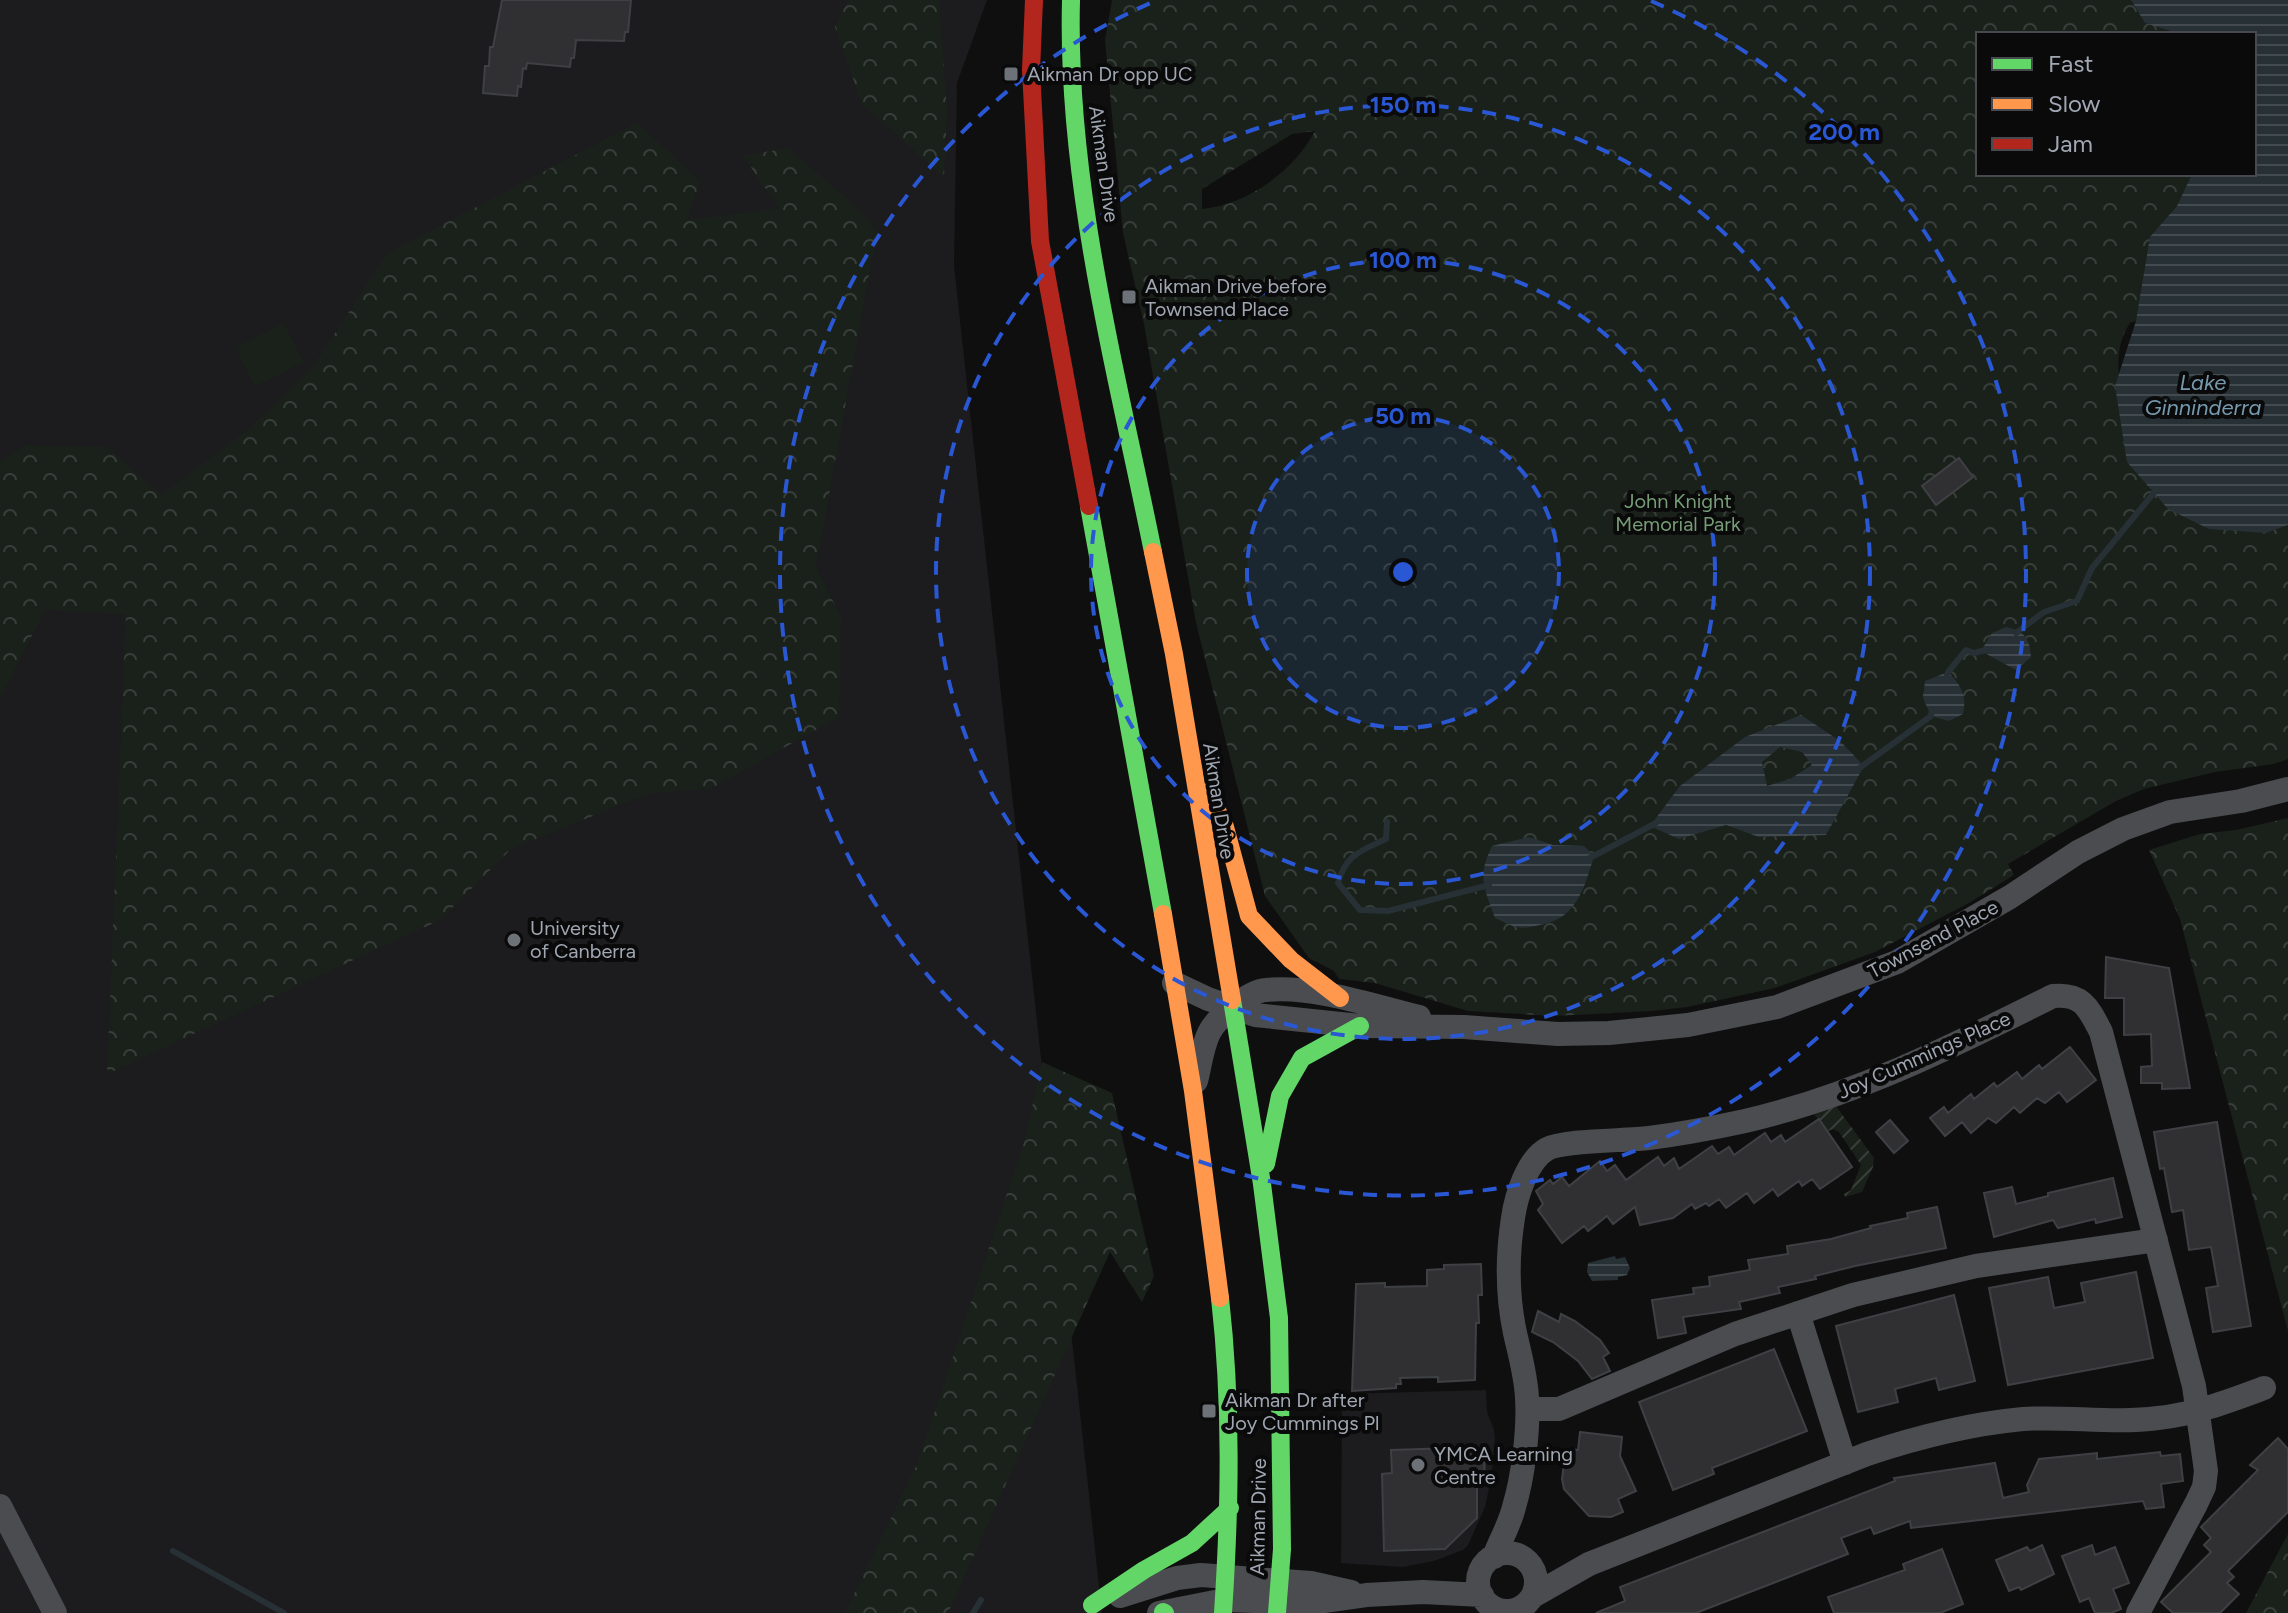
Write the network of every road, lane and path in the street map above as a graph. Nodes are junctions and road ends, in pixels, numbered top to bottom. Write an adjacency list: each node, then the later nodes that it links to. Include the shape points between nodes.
1 (1034, 0): 5 (main road, Aikman Drive, via 1031,70 1040,241)
2 (1071, 0): 3 (main road, Aikman Drive, via 1075,141)
3 (1190, 756): 6 (main road, via 1225,827 1249,916 1291,960); 7 (main road, Aikman Drive)
4 (2288, 789): 9 (street, Townsend Place, via 2170,812 2123,829 1897,962 1777,1007 1688,1025 1609,1033)
5 (1174, 983): 7 (street, Townsend Place); 10 (main road, Aikman Drive)
6 (1340, 998): 7 (street, Townsend Place, via 1263,990); 9 (street, Townsend Place)
7 (1231, 1008): 8 (street, Townsend Place); 10 (street, Townsend Place, via 1209,1033); 11 (main road, Aikman Drive)
8 (1360, 1026): 9 (street, Townsend Place); 11 (main road, via 1302,1058 1280,1096)
9 (1464, 1027)
10 (1193, 1091): 19 (main road, Aikman Drive, via 1226,1348)
11 (1262, 1184): 25 (main road, Aikman Drive, via 1279,1318)
12 (2156, 1240): 13 (street, via 1976,1266); 15 (street, Joy Cummings Place, via 2101,1032 2080,999 2053,996 1900,1070 1833,1096 1687,1133 1561,1144 1543,1151 1518,1196 1509,1254 1511,1309); 16 (street, Joy Cummings Place)
13 (1798, 1313): 15 (street, via 1559,1409); 17 (street)
14 (2264, 1388): 16 (street)
15 (1528, 1409): 20 (street, Joy Cummings Place)
16 (2197, 1411): 17 (street, via 2158,1418 1999,1421 1910,1440); 30 (street, Joy Cummings Place, via 2204,1487)
17 (1845, 1463): 22 (street)
18 (0, 1506): 28 (street)
19 (1230, 1508): 24 (main road, Aikman Drive); 27 (main road, via 1192,1543)
20 (1514, 1508): 21 (street, Joy Cummings Place); 23 (street, Joy Cummings Place)
21 (1526, 1561): 22 (street); 23 (street, via 1503,1554); 26 (street, Joy Cummings Place, via 1536,1581)
22 (1589, 1564): 26 (street)
23 (1491, 1589): 25 (street, via 1311,1603); 26 (street, via 1513,1610)
24 (1225, 1596): 25 (street); 27 (street, via 1201,1575); 29 (street)
25 (1278, 1599)
26 (1528, 1604)
27 (1087, 1609)
28 (55, 1613)
29 (1162, 1613)
30 (2138, 1613)

